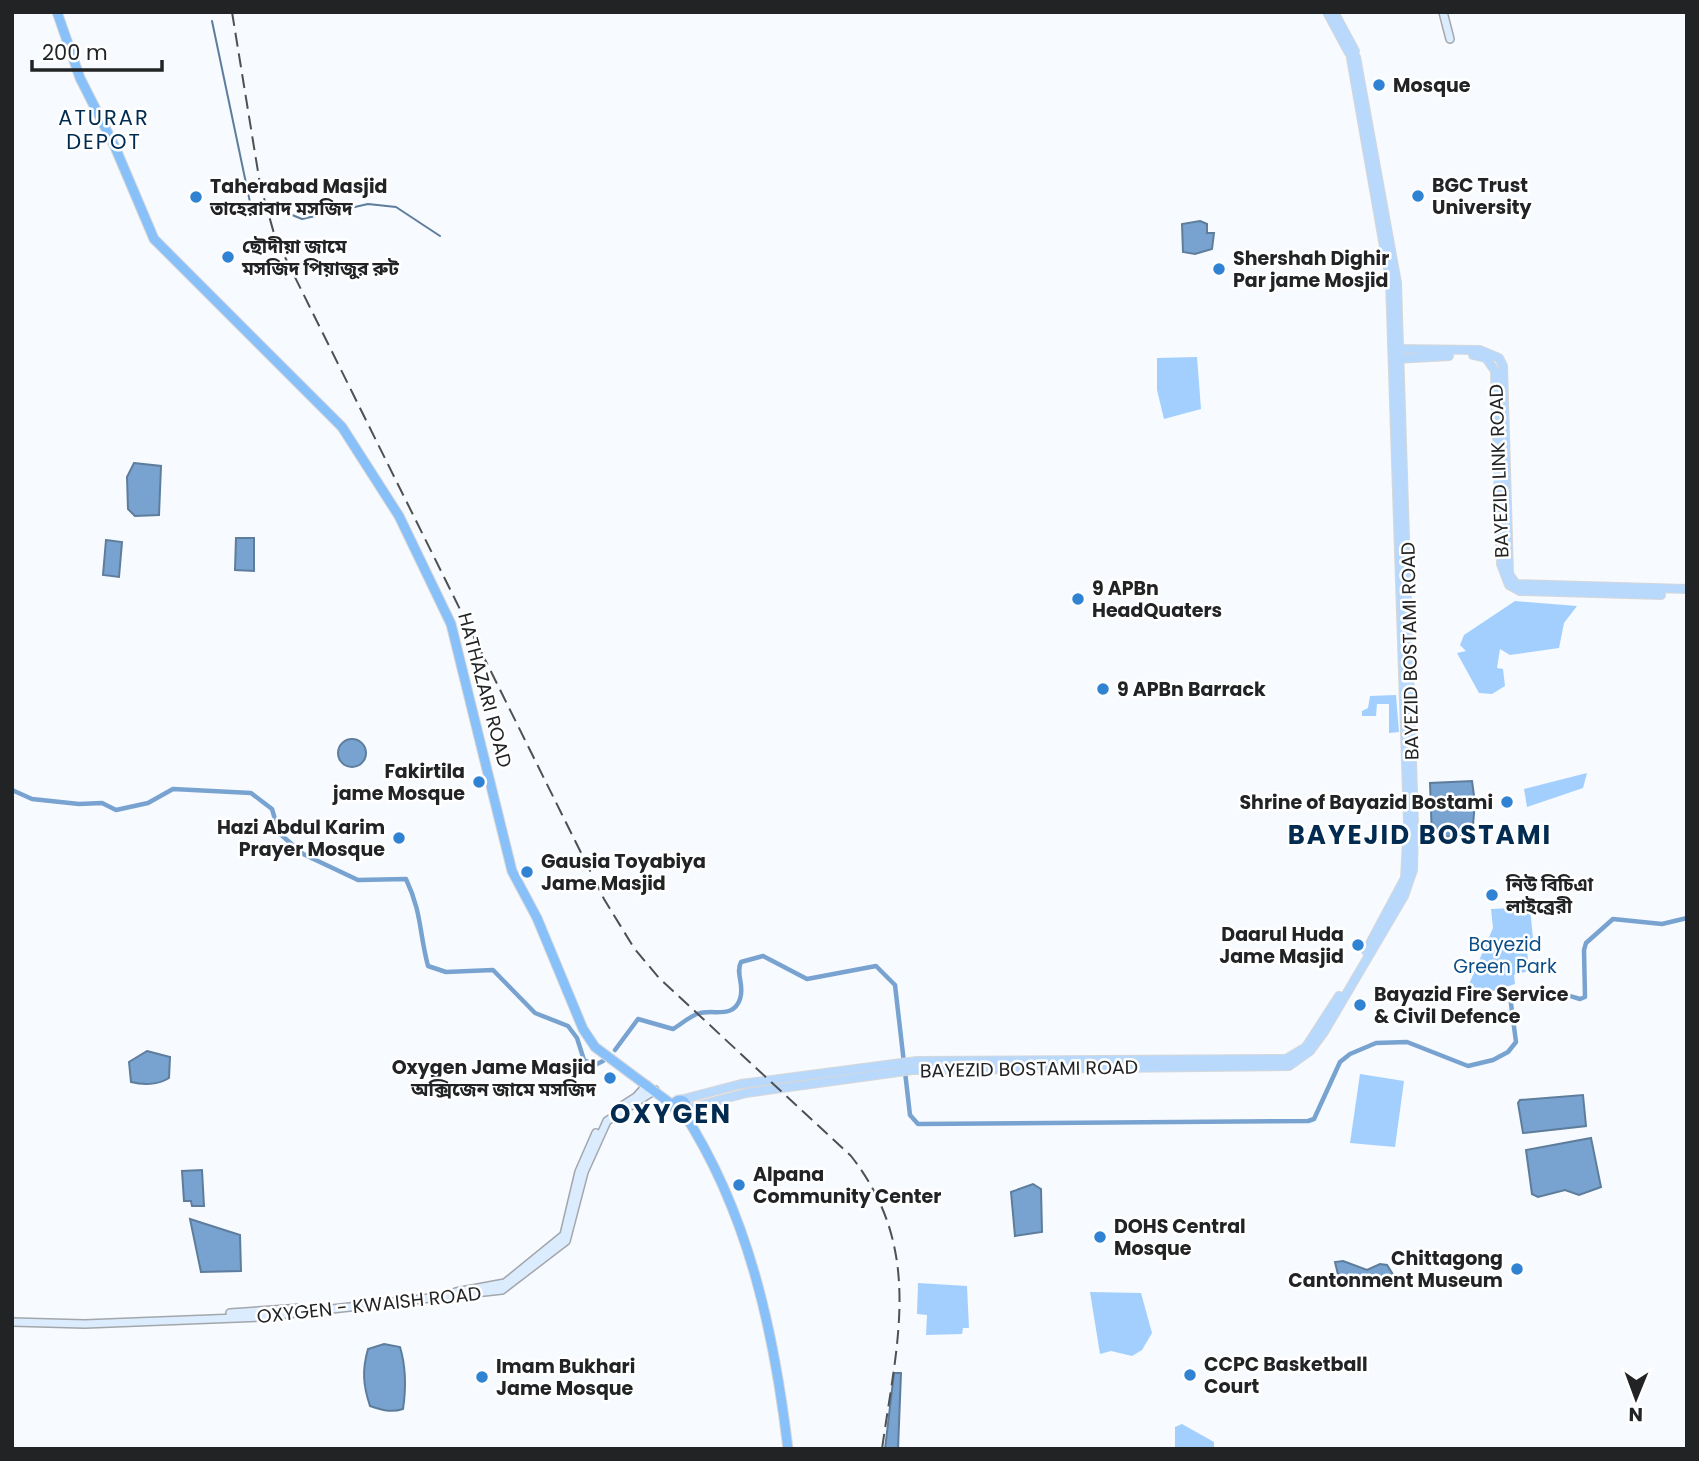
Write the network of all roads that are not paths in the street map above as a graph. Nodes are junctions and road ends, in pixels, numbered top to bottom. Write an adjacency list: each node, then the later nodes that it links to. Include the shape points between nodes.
1 (60, 12): 10 (highway, HATHAZARI ROAD, via 80,78 154,239 342,427 399,516 451,624 517,885 537,918 589,1040); 11 (highway, HATHAZARI ROAD, via 156,234 344,423 419,543 456,625 516,874 594,1039)
2 (1327, 12): 6 (main road, BAYEZID BOSTAMI ROAD)
3 (1334, 12): 6 (main road, BAYEZID BOSTAMI ROAD)
4 (1443, 12): 5 (main road)
5 (1450, 38)
6 (1353, 55): 8 (main road, BAYEZID BOSTAMI ROAD, via 1394,248)
7 (1480, 352): 8 (main road); 9 (main road, BAYEZID LINK ROAD, via 1497,379 1501,564 1509,585 1520,591); 9 (main road, BAYEZID LINK ROAD, via 1493,353 1503,366 1511,579 1522,585)
8 (1396, 354): 11 (main road, BAYEZID BOSTAMI ROAD, via 1408,856 1399,893 1317,1032 1297,1055 1274,1060 913,1066 741,1084)
9 (1687, 592)
10 (651, 1088): 11 (highway, HATHAZARI ROAD); 12 (main road, OXYGEN - KWAISH ROAD, via 607,1121 584,1172 566,1241 502,1290 260,1317 96,1324)
11 (680, 1107): 13 (highway, via 733,1220 770,1368); 14 (highway, via 724,1184 746,1241)
12 (12, 1321)
13 (782, 1449)
14 (788, 1449)

